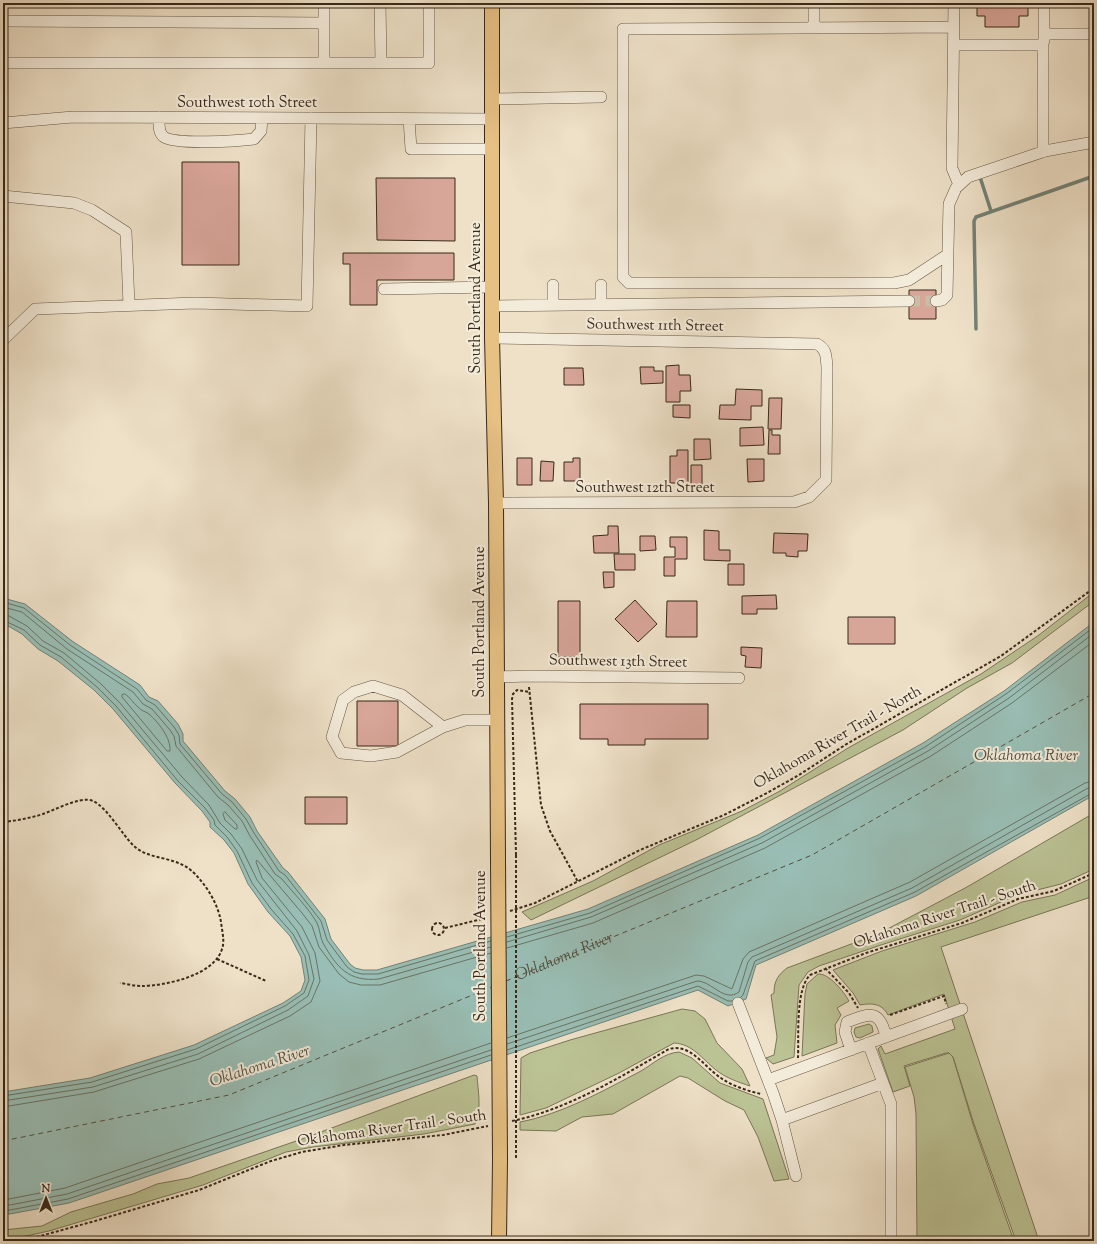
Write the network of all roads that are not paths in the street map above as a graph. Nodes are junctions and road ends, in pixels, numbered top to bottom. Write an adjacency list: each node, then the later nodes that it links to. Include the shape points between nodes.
1 (324, 3): 9 (street)
2 (380, 3): 16 (street)
3 (429, 3): 16 (street, via 429,62)
4 (492, 3): 20 (main road, South Portland Avenue)
5 (814, 3): 11 (street)
6 (954, 3): 10 (street)
7 (1044, 3): 12 (street)
8 (3, 21): 9 (street)
9 (324, 22): 18 (street)
10 (954, 27): 11 (street); 14 (street)
11 (814, 28): 32 (street, via 623,29 623,277 629,283 894,283 909,280)
12 (1044, 34): 13 (street); 15 (street)
13 (1094, 34)
14 (954, 45): 15 (street); 30 (street, via 952,168)
15 (1044, 45): 29 (street)
16 (381, 62): 18 (street)
17 (3, 63): 18 (street)
18 (324, 63)
19 (601, 97): 20 (street)
20 (492, 99): 25 (main road, South Portland Avenue)
21 (159, 117): 22 (street, Southwest 10th Street); 22 (street, via 160,132 164,138 176,141 254,139 261,131); 26 (street, Southwest 10th Street, via 73,117)
22 (262, 118): 23 (street, Southwest 10th Street)
23 (311, 118): 24 (street, Southwest 10th Street); 41 (street, via 307,306 195,303)
24 (409, 119): 25 (street, Southwest 10th Street); 28 (street, via 411,149)
25 (492, 119): 28 (main road, South Portland Avenue)
26 (3, 123)
27 (1094, 142): 29 (street)
28 (492, 149): 35 (main road, South Portland Avenue)
29 (1043, 152): 30 (street, via 968,177)
30 (959, 185): 32 (street, via 949,204)
31 (3, 196): 41 (street, via 74,203 92,210 126,232)
32 (947, 255): 38 (street, via 947,295 946,298)
33 (553, 285): 40 (street)
34 (601, 285): 39 (street)
35 (493, 287): 36 (street); 42 (main road, South Portland Avenue)
36 (384, 289)
37 (909, 301): 39 (street)
38 (936, 301)
39 (601, 303): 40 (street)
40 (553, 304): 42 (street)
41 (129, 305): 44 (street, via 35,309)
42 (493, 306): 43 (main road, South Portland Avenue)
43 (492, 338): 45 (street, Southwest 11th Street, via 817,344 823,347 826,354 826,480 809,497); 46 (main road, South Portland Avenue)
44 (3, 340)
45 (794, 502): 46 (street, Southwest 12th Street)
46 (496, 503): 47 (main road, South Portland Avenue)
47 (497, 678): 48 (street, Southwest 13th Street); 49 (main road, South Portland Avenue)
48 (739, 678)
49 (497, 720): 50 (street, via 465,720); 60 (main road, South Portland Avenue, bridge)
50 (444, 727): 50 (street, via 397,752 371,756 341,753 332,737 343,700 354,692 373,686 402,695)
51 (738, 1004): 56 (street)
52 (962, 1009): 53 (street)
53 (886, 1037): 54 (street); 55 (street, via 881,1020 877,1016 867,1014 847,1022 845,1027)
54 (868, 1044): 55 (street); 57 (street)
55 (851, 1050): 56 (street)
56 (768, 1080): 58 (street)
57 (883, 1084): 58 (street); 61 (street, via 891,1104)
58 (782, 1120): 59 (street)
59 (796, 1176)
60 (499, 1241)
61 (891, 1241)

